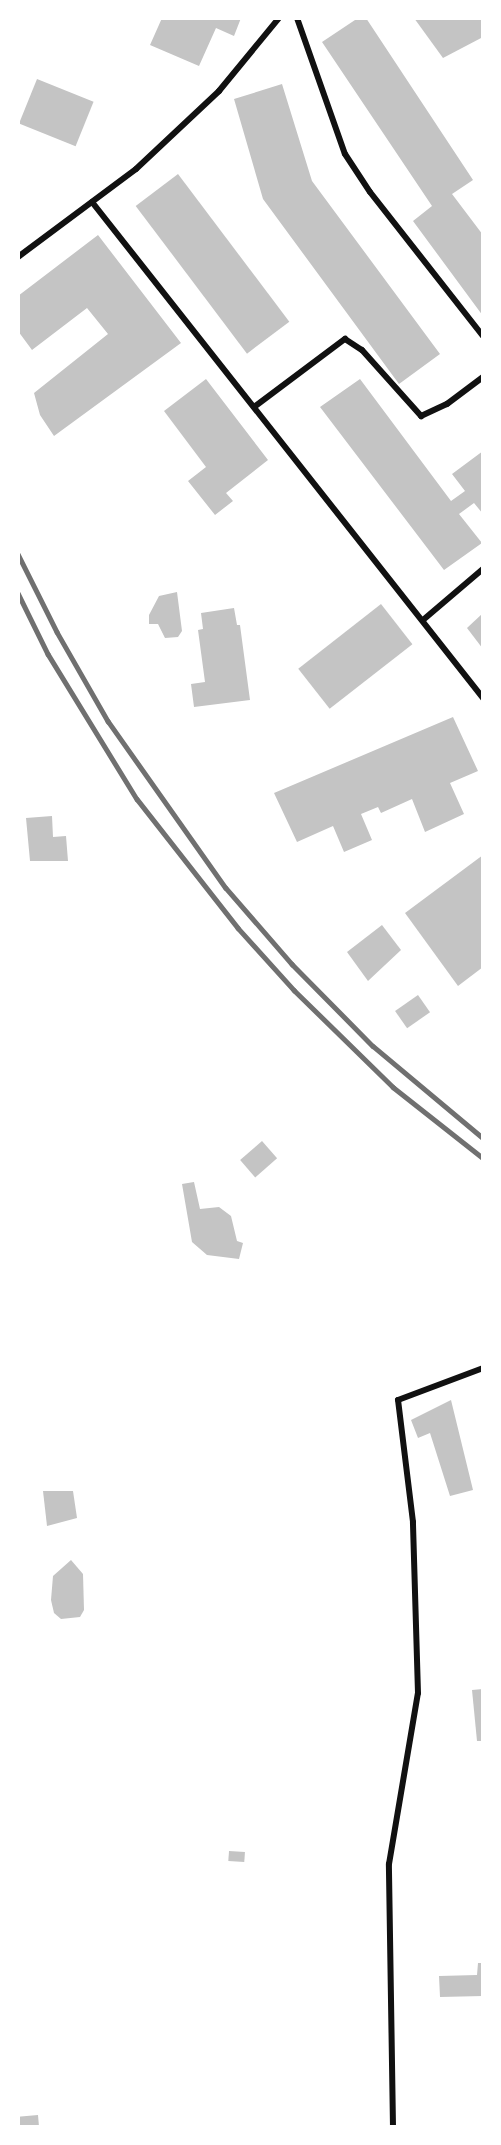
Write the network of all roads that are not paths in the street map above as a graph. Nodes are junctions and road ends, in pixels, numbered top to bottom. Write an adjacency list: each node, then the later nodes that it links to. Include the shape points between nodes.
1 (279, 18): 3 (street, via 219,91 136,169)
2 (297, 18): 5 (street, via 345,154 370,192)
3 (92, 202): 4 (street); 7 (street)
4 (18, 257)
5 (483, 336)
6 (483, 377): 7 (street, via 447,404 421,416 362,351 345,339)
7 (254, 408): 9 (street)
8 (483, 569): 9 (street)
9 (423, 620): 10 (street)
10 (483, 698)
11 (483, 1368): 12 (street, via 398,1400 413,1522 418,1693 389,1864)
12 (393, 2127)

